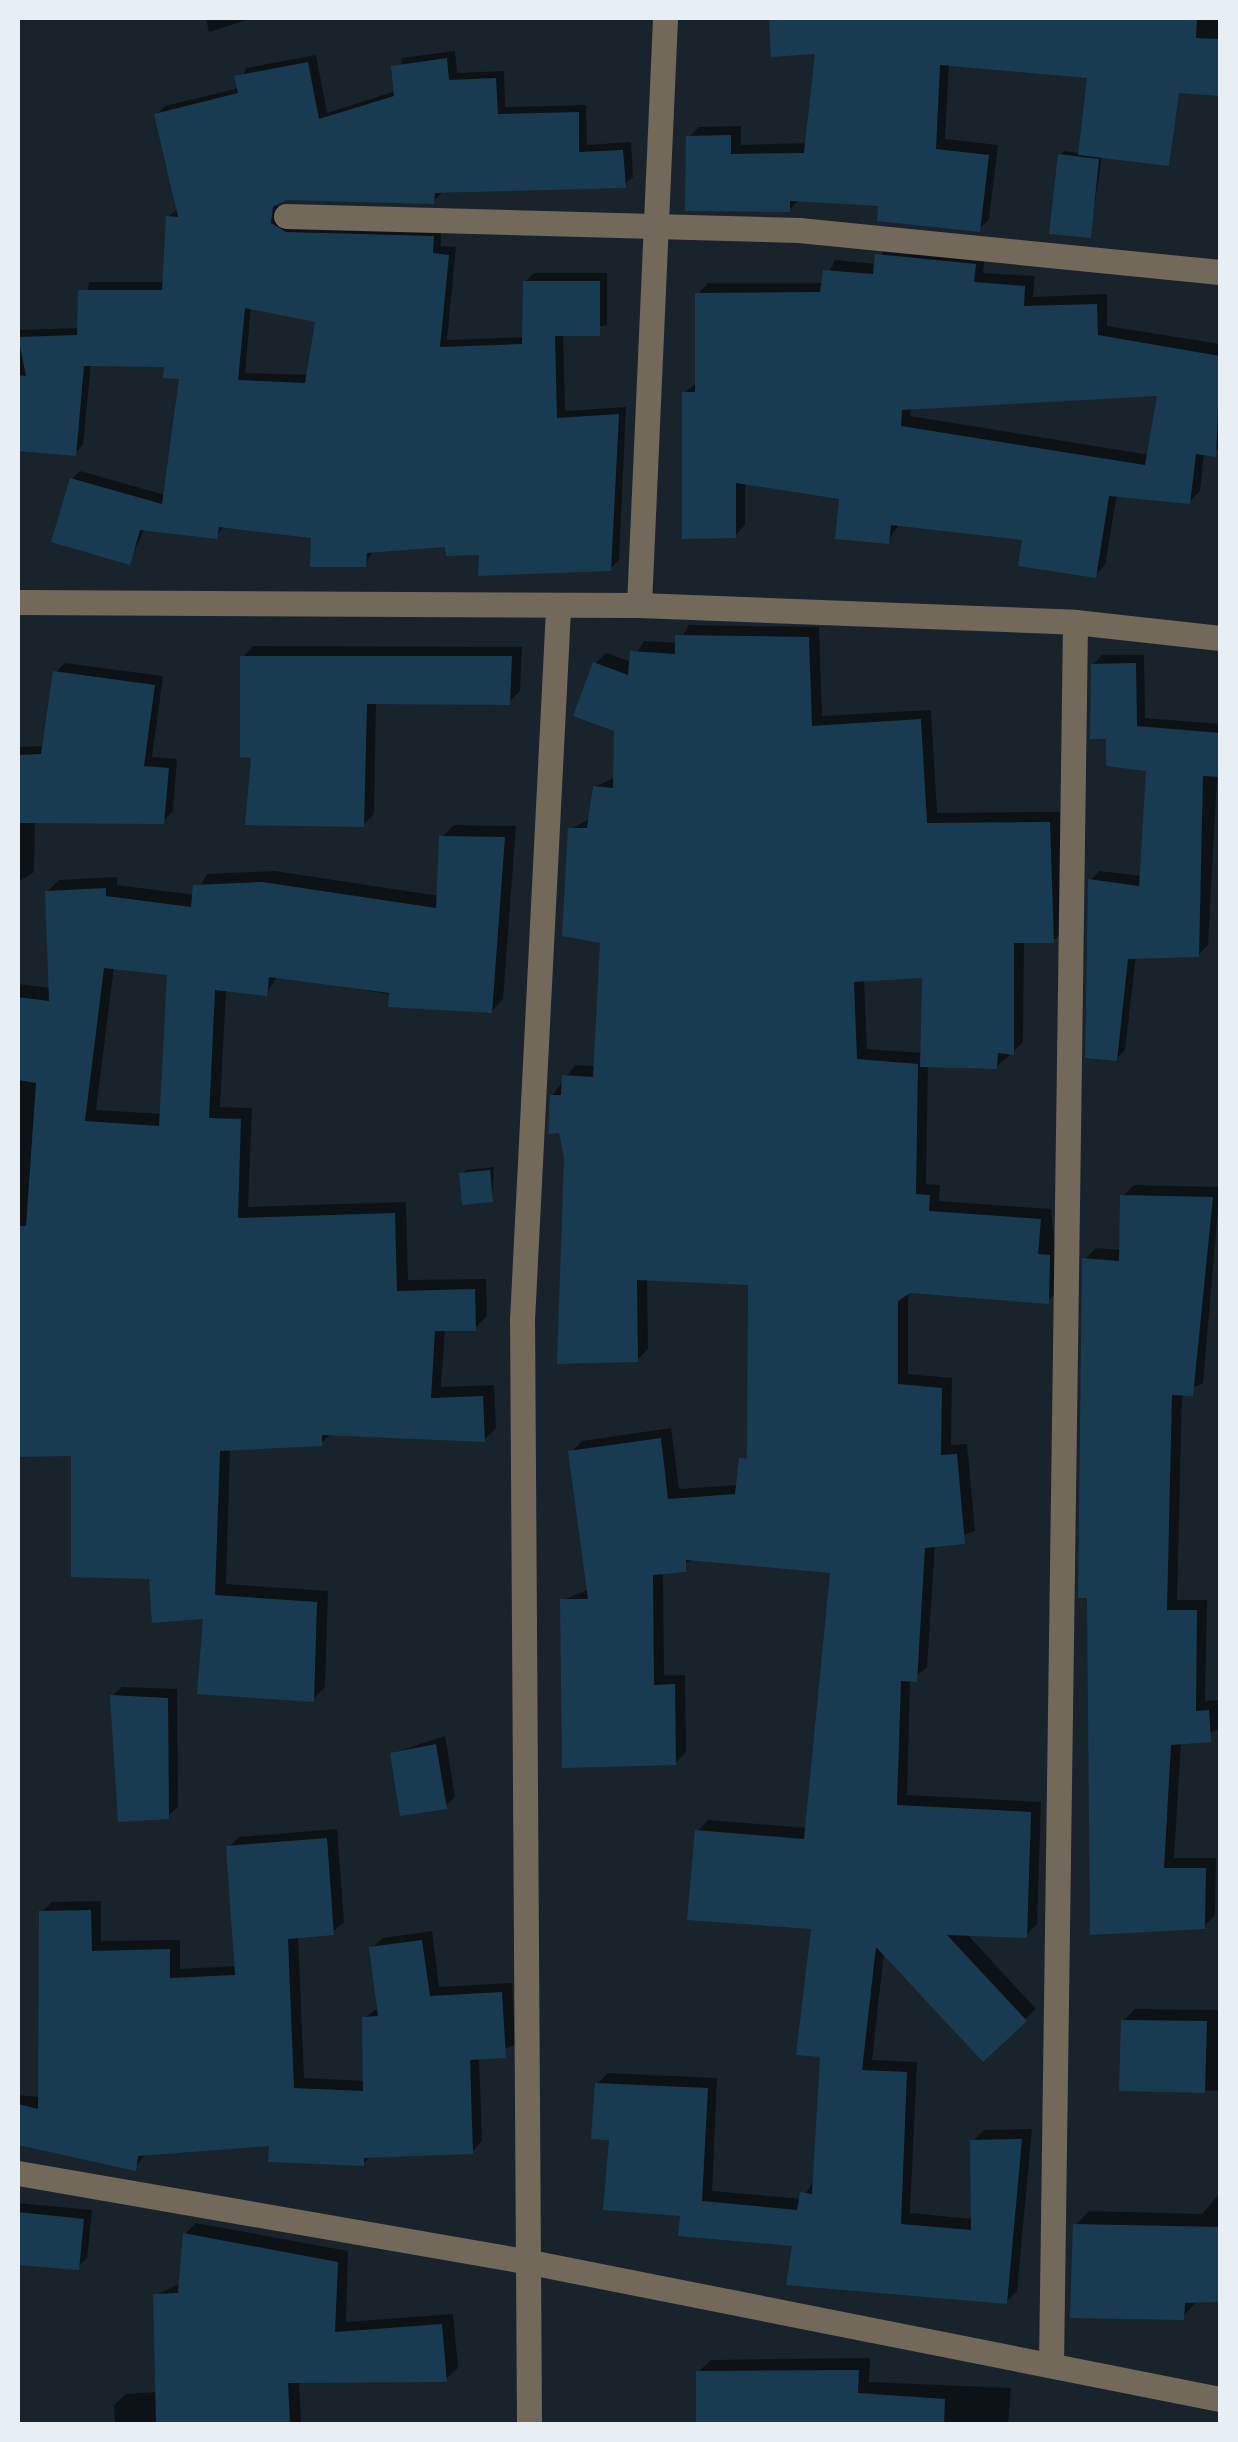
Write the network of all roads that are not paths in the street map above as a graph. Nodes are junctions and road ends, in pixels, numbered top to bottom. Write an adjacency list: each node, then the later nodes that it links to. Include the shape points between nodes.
1 (665, 18): 3 (street)
2 (286, 216): 3 (street)
3 (655, 225): 4 (street, via 799,230); 6 (street)
4 (1220, 272)
5 (18, 602): 7 (street)
6 (639, 605): 7 (street); 8 (street)
7 (558, 608): 11 (street, via 522,1320)
8 (1075, 622): 9 (street); 12 (street)
9 (1220, 638)
10 (18, 2173): 11 (street)
11 (530, 2262): 12 (street); 14 (street)
12 (1051, 2365): 13 (street)
13 (1220, 2399)
14 (529, 2424)

